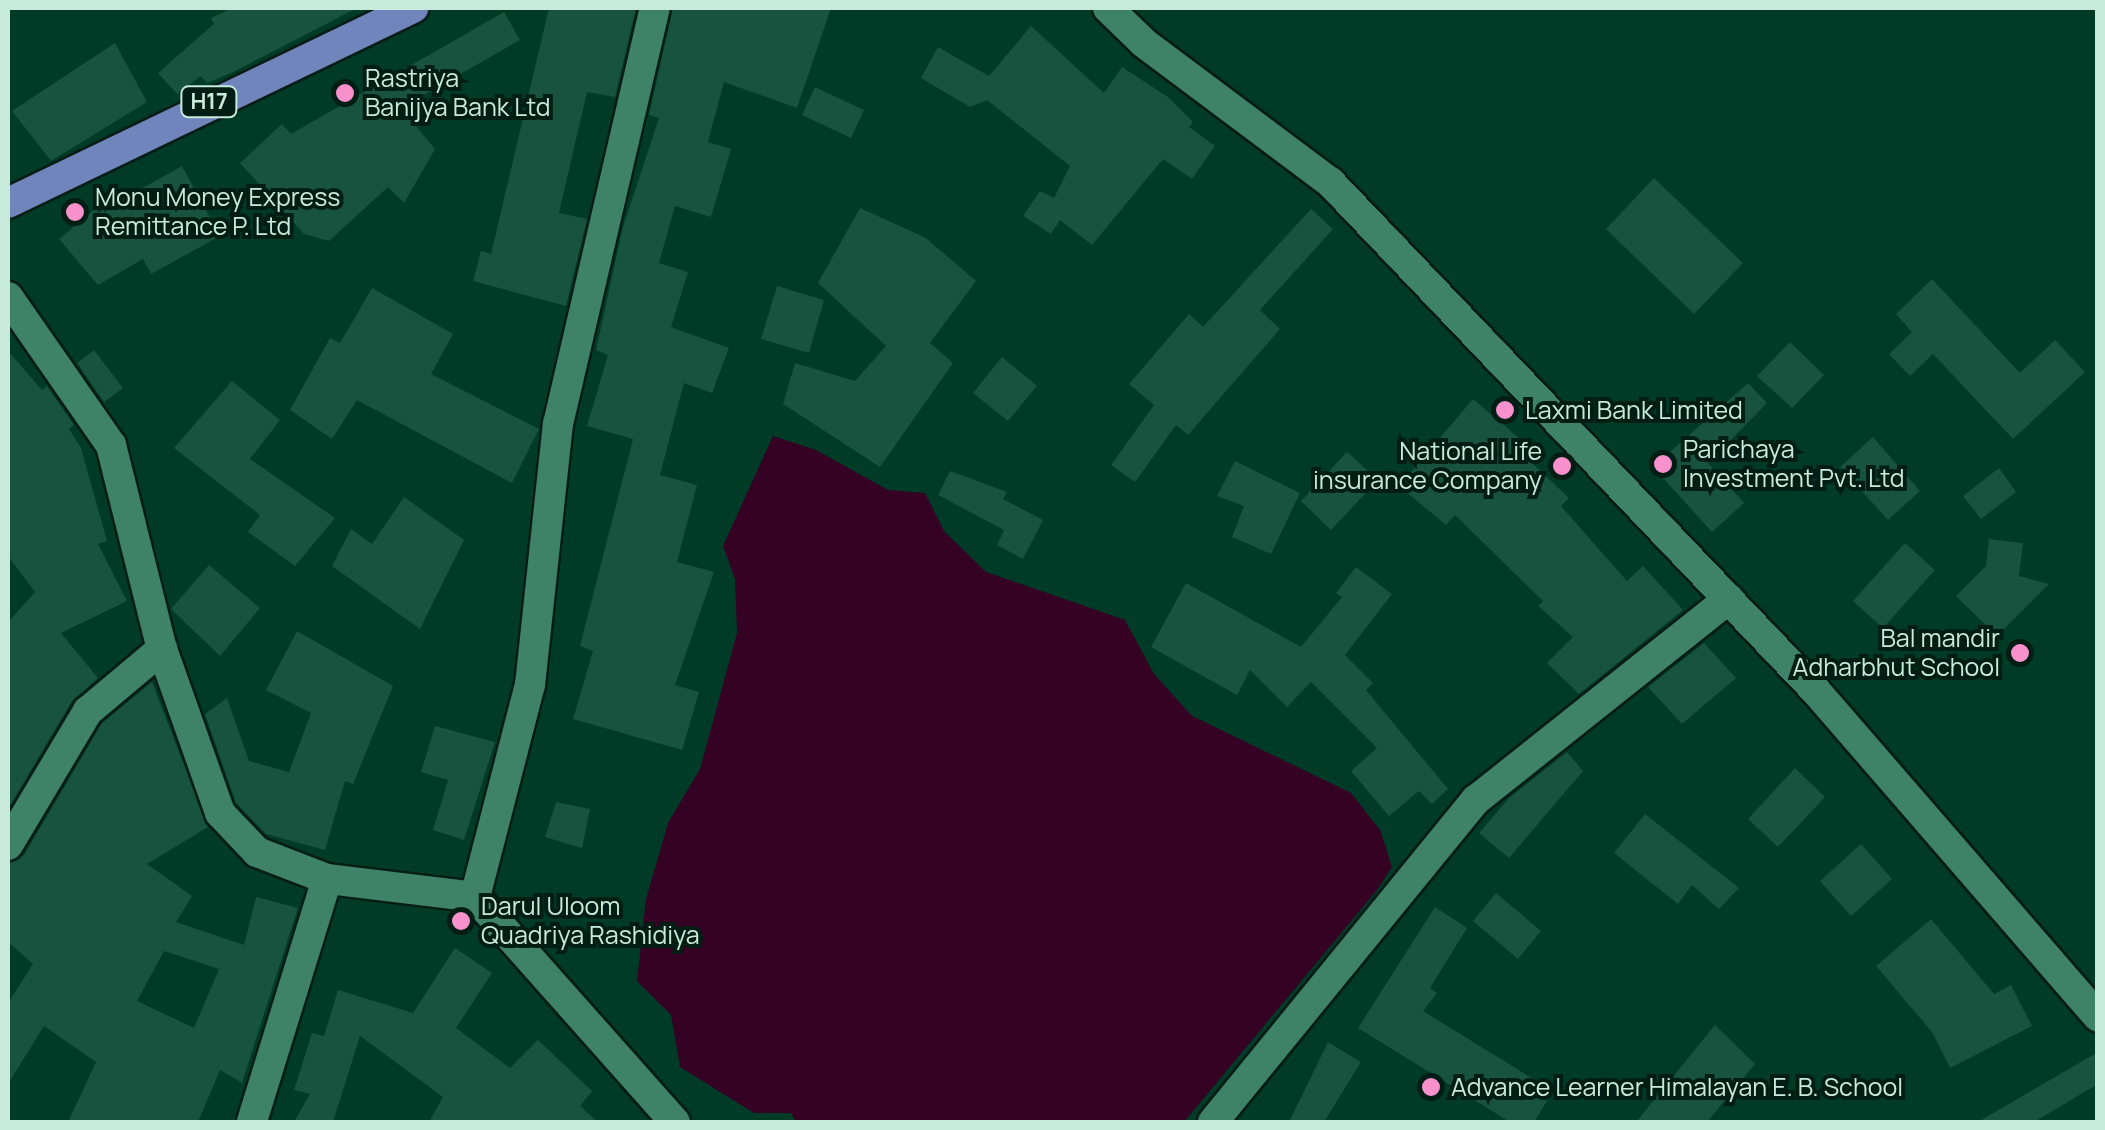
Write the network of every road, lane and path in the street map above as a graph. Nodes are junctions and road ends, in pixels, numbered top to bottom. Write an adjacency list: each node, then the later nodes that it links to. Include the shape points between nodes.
1 (414, 8): 4 (main road, H17)
2 (655, 8): 10 (street, via 558,424 530,685)
3 (1108, 8): 6 (street, via 1144,43 1330,182)
4 (8, 203)
5 (8, 297): 7 (street, via 111,444)
6 (1729, 600): 11 (street); 14 (street, via 1476,800)
7 (162, 649): 8 (street, via 88,711); 9 (street, via 220,813 257,852)
8 (8, 844)
9 (327, 879): 10 (street); 12 (street)
10 (475, 897): 13 (street)
11 (2098, 1016)
12 (252, 1122)
13 (675, 1122)
14 (1213, 1122)

